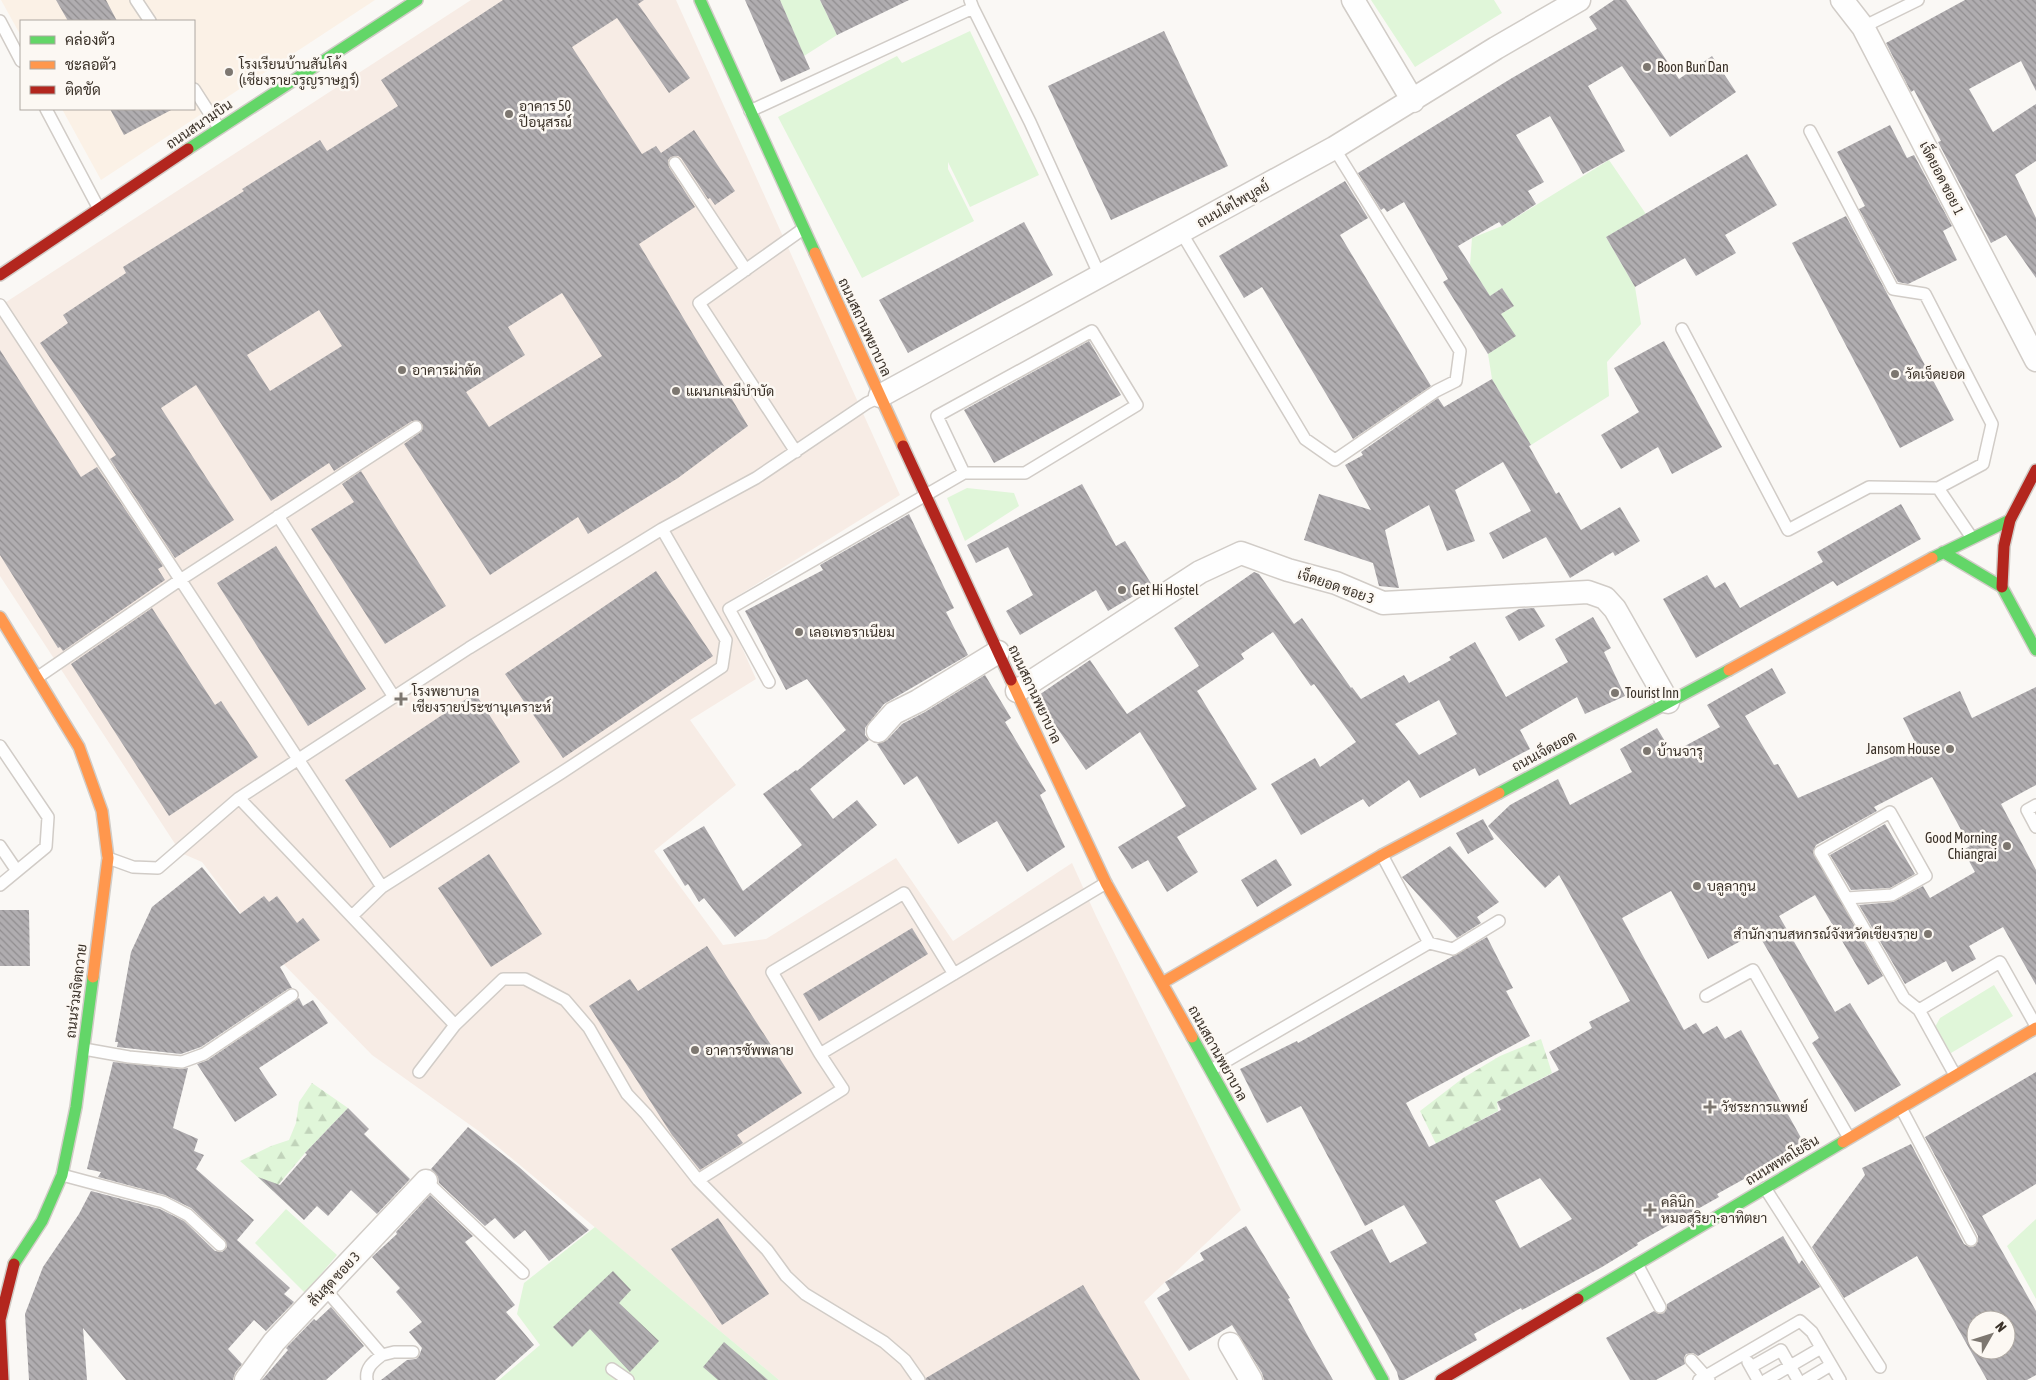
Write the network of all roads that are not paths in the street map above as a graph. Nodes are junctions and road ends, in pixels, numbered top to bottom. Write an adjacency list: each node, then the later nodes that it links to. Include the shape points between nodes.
1 (136, 0): 9 (lane)
2 (418, 0): 17 (street, ถนนสนามบิน)
3 (700, 0): 16 (street, ถนนสถานพยาบาล)
4 (1353, 0): 14 (street)
5 (1579, 0): 14 (street, ถนนโตไพบูลย์)
6 (1842, 0): 11 (street, เจ็ดยอด ซอย 1)
7 (1918, 0): 11 (lane)
8 (971, 4): 16 (lane); 26 (lane, via 1030,122)
9 (149, 20)
10 (0, 21): 12 (lane)
11 (1863, 27): 29 (street, เจ็ดยอด ซอย 1)
12 (20, 59)
13 (195, 91): 17 (lane)
14 (1413, 101): 19 (street, ถนนโตไพบูลย์)
15 (47, 110): 21 (lane)
16 (750, 111): 22 (street, ถนนสถานพยาบาล)
17 (219, 128): 21 (street, ถนนสนามบิน)
18 (1810, 131): 35 (lane, via 1893,289 1925,294 1992,424 1983,464)
19 (1334, 148): 23 (street, ถนนโตไพบูลย์); 23 (lane, via 1460,350 1456,381 1436,391 1335,460 1305,439)
20 (675, 163): 24 (lane)
21 (99, 210): 25 (street, ถนนสนามบิน)
22 (803, 228): 24 (lane); 30 (street, ถนนสถานพยาบาล)
23 (1181, 232): 26 (street, ถนนโตไพบูลย์)
24 (746, 270): 32 (lane, via 699,303)
25 (0, 275)
26 (1100, 276): 30 (street, ถนนโตไพบูลย์)
27 (0, 305): 42 (lane)
28 (1682, 329): 35 (lane, via 1788,530 1869,487)
29 (2036, 360)
30 (880, 396): 32 (lane); 36 (street, ถนนสถานพยาบาล)
31 (416, 427): 37 (lane)
32 (796, 452): 39 (lane, via 756,478)
33 (2036, 470): 38 (street)
34 (964, 473): 34 (lane, via 1025,473 1137,405 1092,331 937,416); 36 (lane)
35 (1938, 488): 40 (lane)
36 (925, 496): 47 (street, ถนนสถานพยาบาล); 49 (lane, via 728,609)
37 (278, 516): 42 (lane); 51 (lane)
38 (2010, 520): 40 (street, ถนนเจ็ดยอด); 43 (street, via 2004,546)
39 (662, 528): 51 (lane); 65 (lane, via 726,640 722,667)
40 (1972, 538): 41 (street, ถนนเจ็ดยอด)
41 (1943, 552): 43 (street); 52 (street, ถนนเจ็ดยอด)
42 (180, 580): 48 (lane); 55 (lane)
43 (2002, 587): 46 (street)
44 (0, 617): 45 (street, ถนนร่วมจิตถวาย)
45 (4, 632): 48 (street, ถนนร่วมจิตถวาย)
46 (2036, 650)
47 (998, 652): 50 (street, ถนนสถานพยาบาล); 53 (street, via 894,713)
48 (38, 677): 61 (street, ถนนร่วมจิตถวาย, via 79,747 102,811)
49 (768, 682)
50 (1017, 691): 52 (street, เจ็ดยอด ซอย 3, via 1200,572 1241,553 1336,583 1383,603 1588,592 1605,598 1615,609); 63 (street, ถนนสถานพยาบาล)
51 (394, 697): 55 (lane)
52 (1668, 702): 60 (street, ถนนเจ็ดยอด)
53 (878, 731)
54 (0, 746): 62 (lane, via 48,817 46,847)
55 (298, 760): 56 (lane); 65 (lane)
56 (239, 798): 61 (lane, via 158,868 133,868); 67 (lane)
57 (2036, 805): 58 (lane, via 2027,810)
58 (2036, 827)
59 (0, 846): 62 (lane)
60 (1382, 855): 69 (lane); 71 (street, ถนนเจ็ดยอด)
61 (108, 858): 77 (street, ถนนร่วมจิตถวาย)
62 (16, 871): 64 (lane)
63 (1106, 883): 70 (lane); 71 (street, ถนนสถานพยาบาล)
64 (0, 885)
65 (382, 887): 67 (lane)
66 (1847, 898): 66 (lane, via 1820,852 1890,812 1926,876 1892,895); 74 (lane, via 1904,998)
67 (352, 916): 75 (lane)
68 (1499, 921): 69 (lane, via 1453,949)
69 (1429, 943): 79 (lane)
70 (954, 974): 78 (lane); 78 (lane, via 904,893 772,972)
71 (1162, 983): 79 (street, ถนนสถานพยาบาล)
72 (292, 995): 77 (lane, via 204,1054 182,1062)
73 (1706, 996): 83 (lane, via 1753,970)
74 (1918, 1010): 76 (lane, via 2000,962); 81 (lane)
75 (455, 1025): 80 (lane); 86 (lane, via 503,979 524,979 565,1000 589,1028 628,1094)
76 (2036, 1027): 81 (street, ถนนพหลโยธิน)
77 (84, 1049): 84 (street, ถนนร่วมจิตถวาย)
78 (820, 1054): 86 (lane, via 843,1089)
79 (1211, 1070): 115 (street, ถนนสถานพยาบาล)
80 (419, 1072)
81 (1956, 1075): 82 (street, ถนนพหลโยธิน)
82 (1901, 1108): 83 (street, ถนนพหลโยธิน); 88 (lane)
83 (1849, 1138): 87 (street, ถนนพหลโยธิน)
84 (62, 1175): 89 (lane, via 163,1202 188,1215); 91 (street, ถนนร่วมจิตถวาย, via 42,1221)
85 (423, 1178): 92 (lane, สันสุด ซอย 3); 93 (street, สันสุด ซอย 3)
86 (698, 1180): 113 (lane, via 805,1294 884,1342 905,1360)
87 (1765, 1188): 90 (street, ถนนพหลโยธิน); 105 (lane)
88 (1971, 1240)
89 (220, 1245)
90 (1637, 1264): 94 (lane); 116 (street, ถนนพหลโยธิน)
91 (6, 1267): 98 (street, ถนนร่วมจิตถวาย, via 0,1320)
92 (523, 1273)
93 (325, 1289): 100 (lane); 110 (street, สันสุด ซอย 3, via 274,1342)
94 (1660, 1308)
95 (1230, 1344): 114 (street)
96 (1822, 1348): 99 (lane, via 1800,1321); 102 (lane); 103 (lane)
97 (413, 1352): 100 (lane)
98 (1, 1354): 109 (street, ถนนร่วมจิตถวาย)
99 (1743, 1354): 104 (lane); 107 (lane)
100 (382, 1355): 111 (lane, via 370,1365)
101 (1691, 1360): 107 (lane)
102 (1790, 1366): 104 (lane, via 1781,1350); 118 (lane); 119 (lane)
103 (1831, 1366): 108 (lane); 120 (lane)
104 (1751, 1367): 117 (lane)
105 (1880, 1367)
106 (612, 1369): 112 (lane)
107 (1705, 1379)
108 (1838, 1379)
109 (4, 1380)
110 (246, 1380)
111 (366, 1380)
112 (628, 1380)
113 (919, 1380)
114 (1251, 1380)
115 (1383, 1380)
116 (1441, 1380)
117 (1758, 1380)
118 (1766, 1380)
119 (1798, 1380)
120 (1806, 1380)

